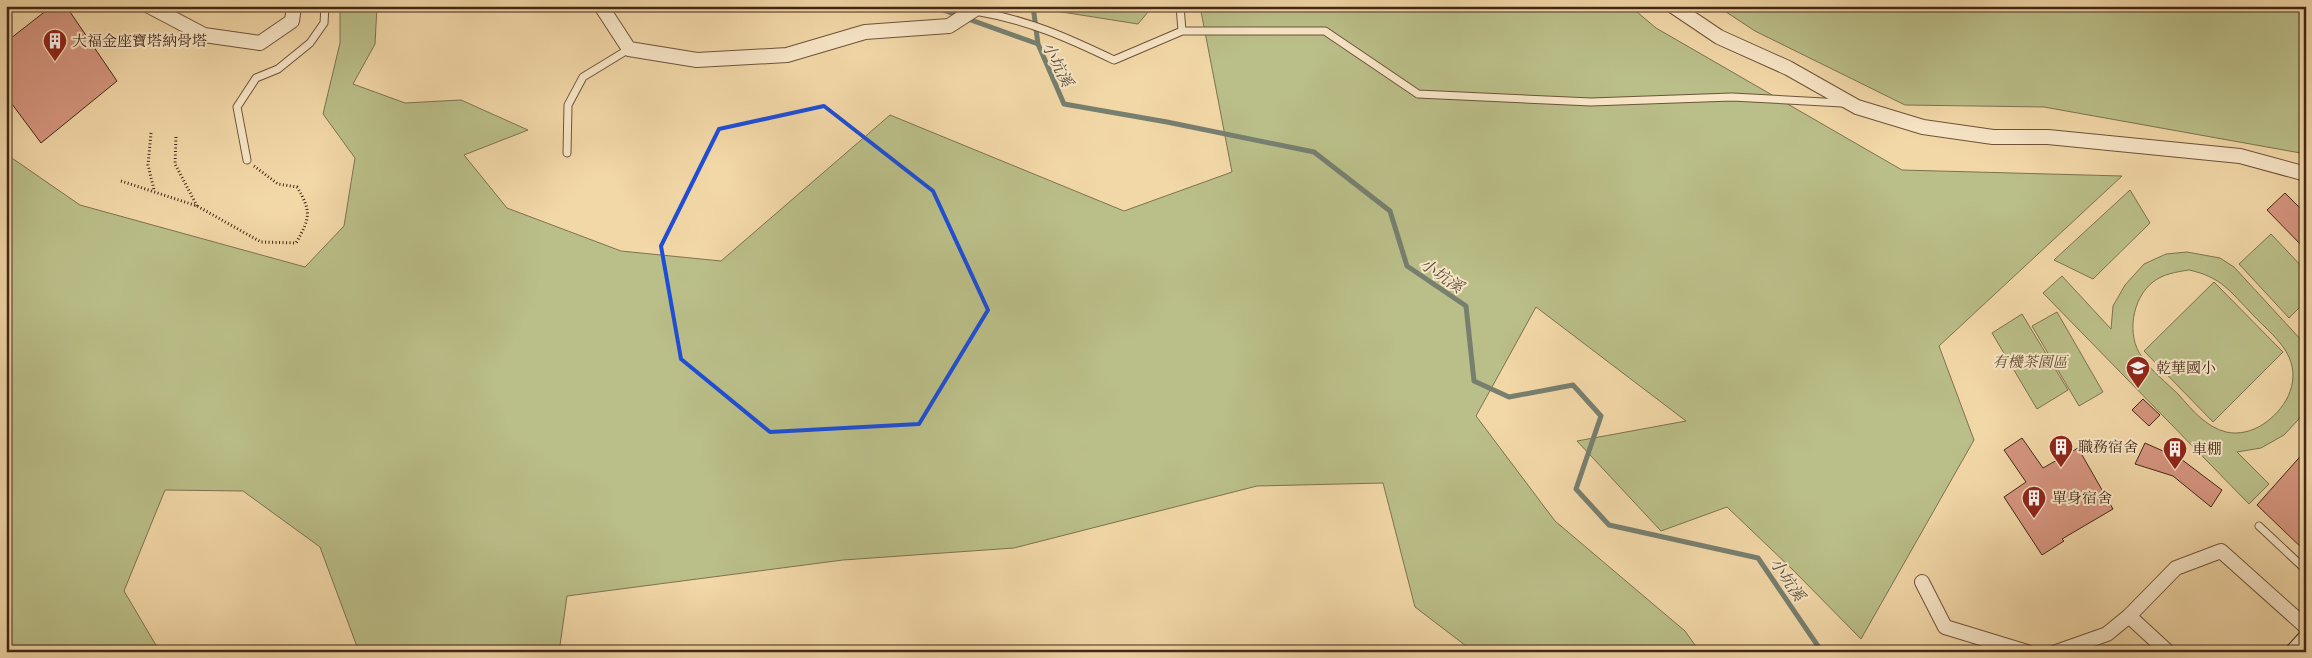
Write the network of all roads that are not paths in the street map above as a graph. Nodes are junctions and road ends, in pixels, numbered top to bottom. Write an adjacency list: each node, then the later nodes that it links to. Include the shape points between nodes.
1 (149, 6): 2 (street, via 204,35 260,43 292,21)
2 (294, 6)
3 (325, 6): 12 (lane, via 324,23 310,43 278,69 256,78 237,107)
4 (602, 6): 9 (street)
5 (1180, 6): 8 (lane)
6 (1674, 6): 10 (street, via 1719,37 1788,68)
7 (975, 8): 8 (lane, via 1055,32 1114,60); 9 (street, via 949,26 865,32 787,55 697,60)
8 (1182, 31): 10 (lane, via 1325,30 1418,94 1591,102 1732,97)
9 (629, 49): 11 (lane, via 584,77 568,105)
10 (1850, 103): 13 (street, via 1923,127 1993,137 2048,137 2240,156)
11 (567, 153)
12 (246, 160)
13 (2306, 174)
14 (2259, 526): 15 (lane)
15 (2306, 570)
16 (1922, 582): 20 (street, via 1945,627)
17 (2130, 616): 18 (street, via 2176,568 2221,552); 21 (street, via 2108,634); 22 (street)
18 (2306, 627)
19 (2306, 641): 23 (street)
20 (2027, 652)
21 (2056, 652)
22 (2168, 652)
23 (2296, 652)

